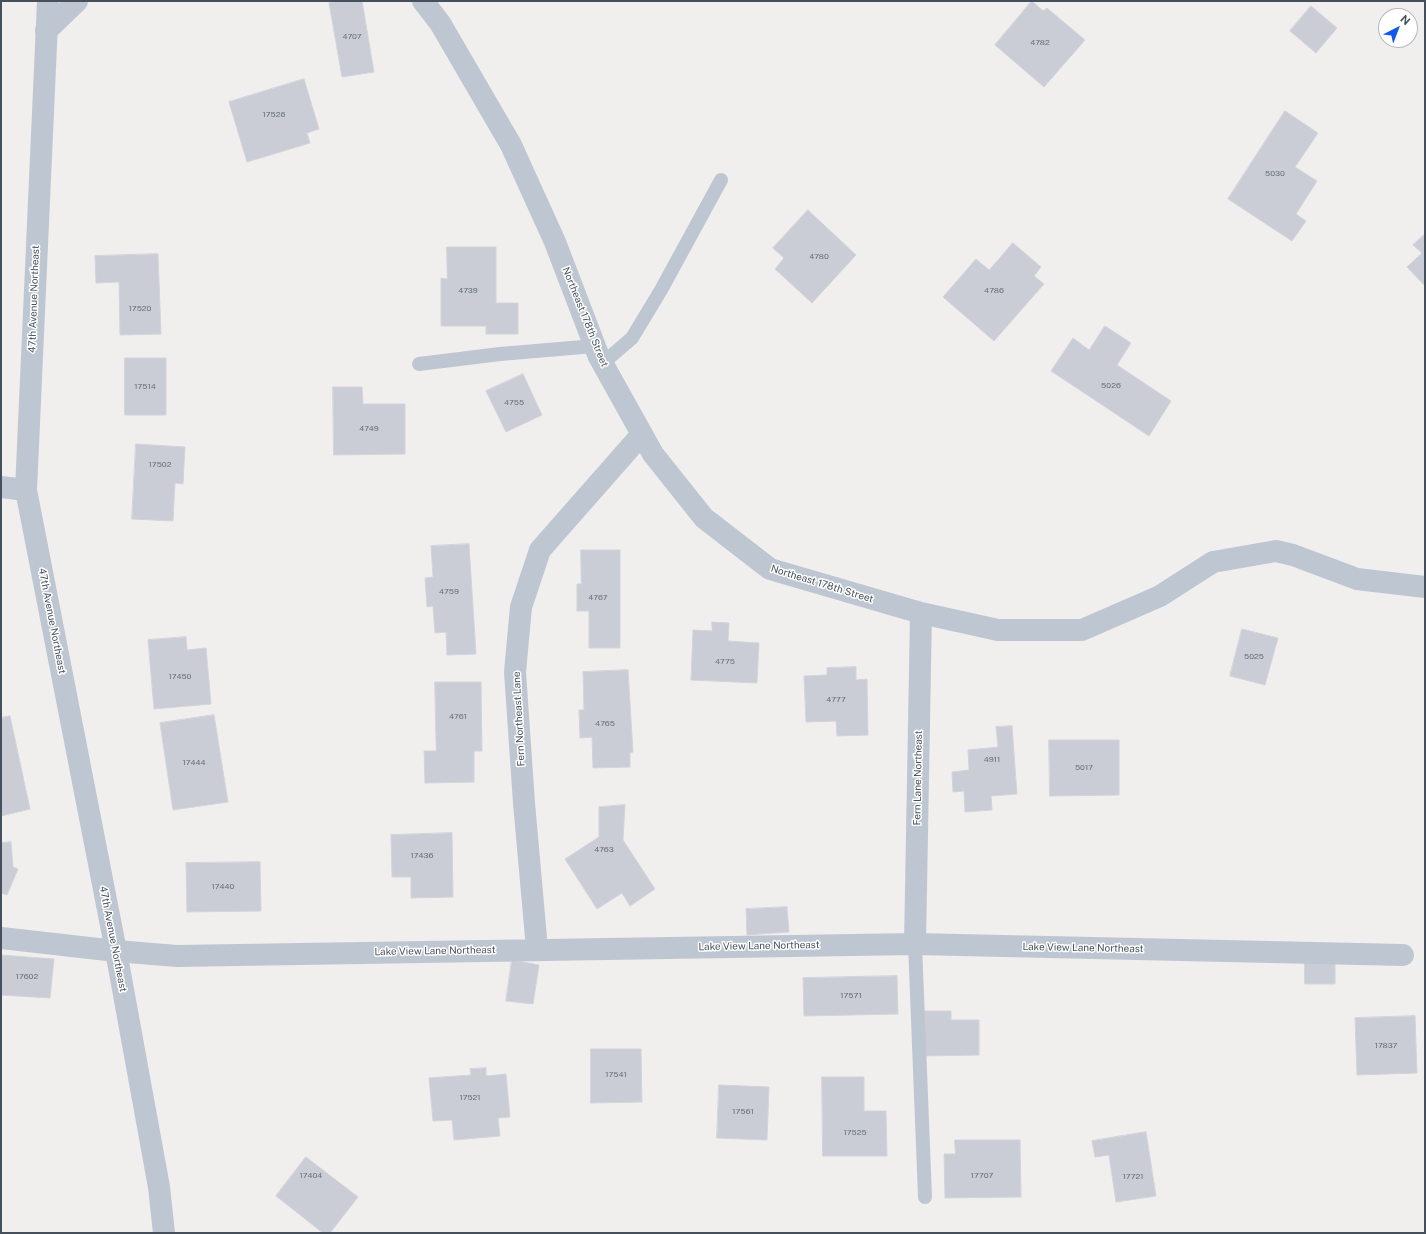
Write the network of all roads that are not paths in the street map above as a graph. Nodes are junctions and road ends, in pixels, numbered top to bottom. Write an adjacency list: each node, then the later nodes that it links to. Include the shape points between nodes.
1 (48, 1): 4 (street, 47th Avenue Northeast)
2 (77, 1): 4 (street)
3 (424, 1): 6 (street, Northeast 178th Street, via 511,145 555,242)
4 (46, 31): 10 (street, 47th Avenue Northeast)
5 (721, 180): 6 (lane, via 632,338)
6 (599, 355): 7 (lane, via 500,354); 8 (street, Northeast 178th Street)
7 (418, 364)
8 (642, 434): 12 (street, Northeast 178th Street, via 653,454 704,518 770,570); 15 (street, Fern Northeast Lane, via 540,550 521,607 515,672)
9 (1, 487): 10 (street)
10 (26, 490): 16 (street, 47th Avenue Northeast)
11 (1425, 587): 12 (street, Northeast 178th Street, via 1356,579 1276,551 1213,562 1160,596 1082,630 998,630)
12 (921, 613): 14 (street, Fern Lane Northeast)
13 (1, 938): 16 (street, Lake View Lane Northeast)
14 (915, 944): 15 (street, Lake View Lane Northeast); 17 (street, Lake View Lane Northeast); 18 (lane)
15 (537, 949): 16 (street, Lake View Lane Northeast, via 177,956)
16 (116, 951): 19 (street, 47th Avenue Northeast, via 159,1187)
17 (1403, 955)
18 (925, 1197)
19 (164, 1233)

